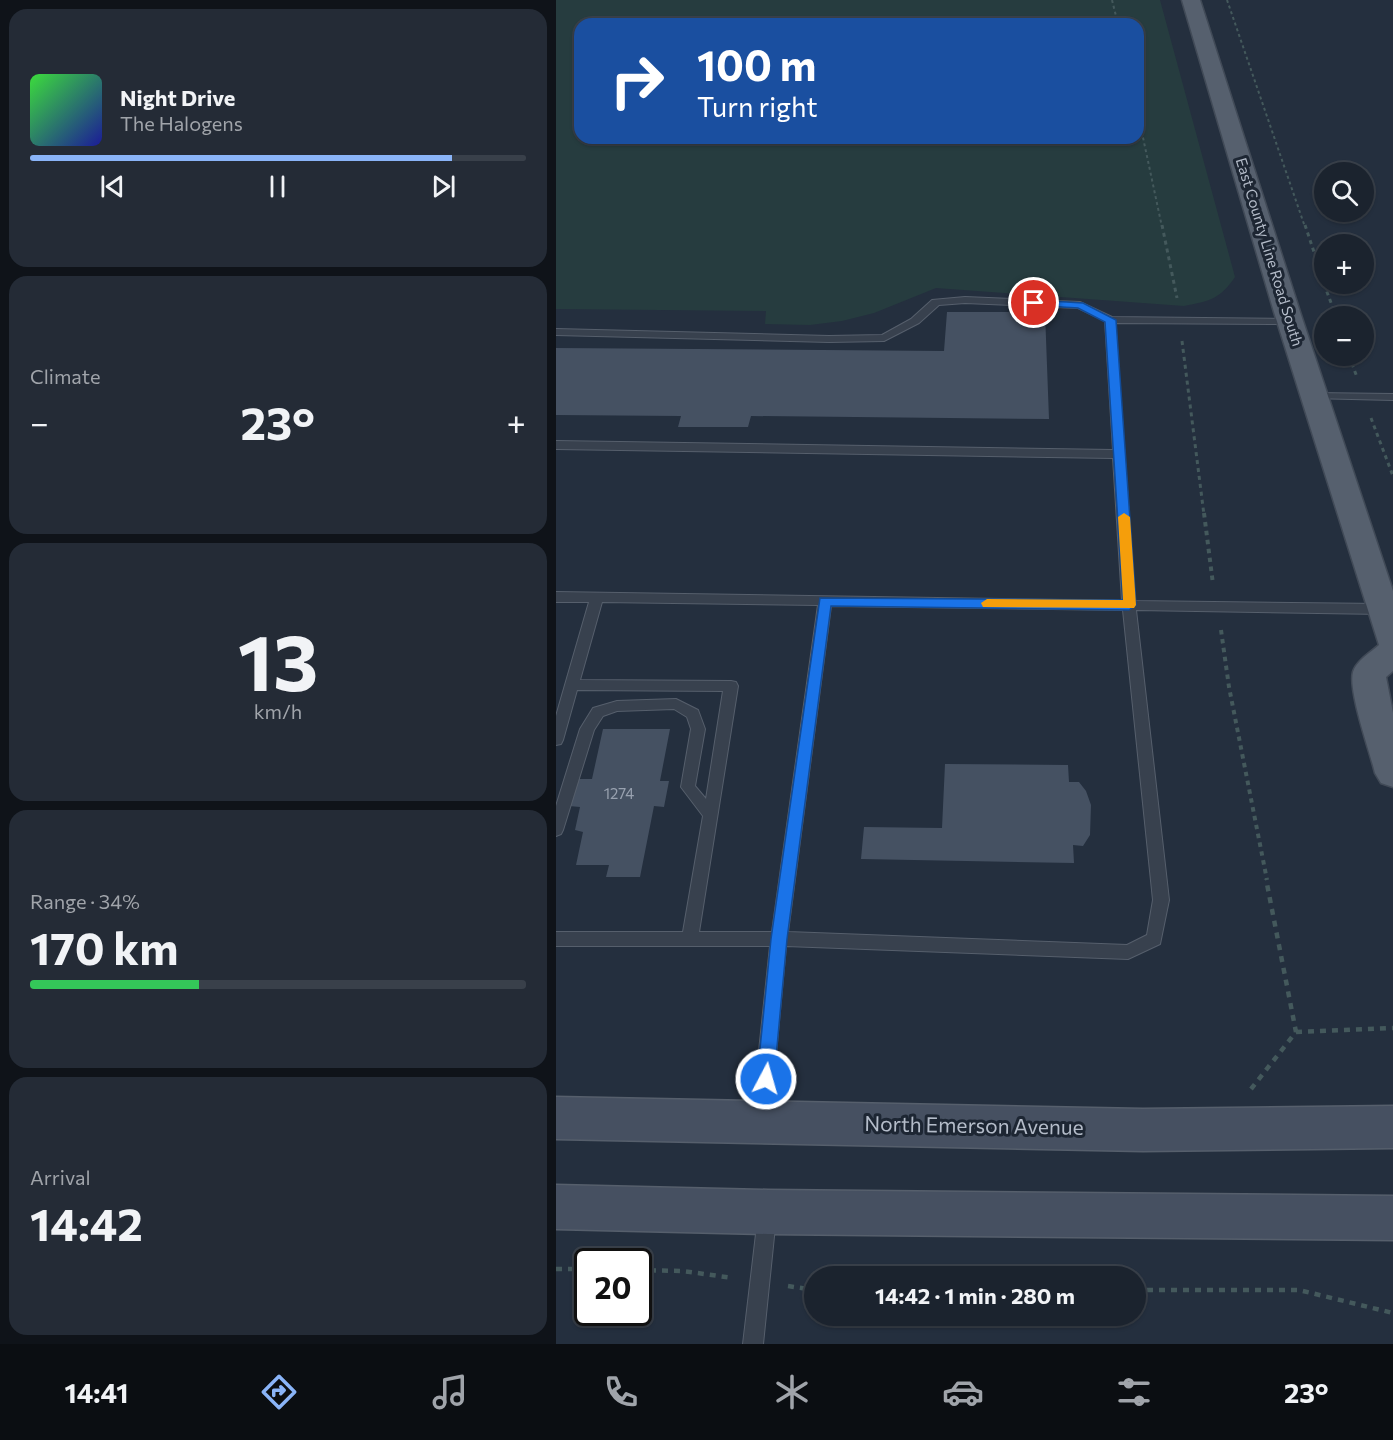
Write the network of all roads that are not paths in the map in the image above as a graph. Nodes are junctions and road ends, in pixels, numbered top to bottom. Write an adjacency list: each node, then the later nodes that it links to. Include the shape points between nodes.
1 (1191, 0): 3 (main road, East County Line Road South)
2 (1110, 320): 3 (lane); 4 (lane, via 1080,305 965,300 936,302 915,321 884,338); 8 (lane)
3 (1290, 321): 5 (main road, East County Line Road South)
4 (556, 332)
5 (1314, 396): 6 (lane); 13 (main road, East County Line Road South)
6 (1393, 397)
7 (556, 445): 8 (lane)
8 (1119, 454): 12 (lane)
9 (556, 597): 10 (lane)
10 (597, 598): 11 (lane); 14 (lane)
11 (825, 602): 12 (lane); 20 (lane)
12 (1129, 605): 13 (lane, via 1217,606); 20 (lane, via 1161,900 1154,939 1128,952)
13 (1390, 632): 16 (main road, via 1369,673 1373,704)
14 (572, 685): 15 (lane); 17 (lane, via 731,686)
15 (556, 740)
16 (1393, 773)
17 (710, 815): 18 (lane, via 688,787 698,729 693,714 676,704 617,706 598,712 587,729); 21 (lane)
18 (556, 830)
19 (556, 939): 21 (lane)
20 (779, 939): 21 (lane); 23 (lane)
21 (690, 940)
22 (556, 1118): 23 (main road, North Emerson Avenue)
23 (761, 1122): 24 (main road, North Emerson Avenue, via 1143,1130)
24 (1393, 1127)
25 (556, 1207): 26 (main road)
26 (768, 1212): 27 (main road); 28 (lane)
27 (1393, 1218)
28 (753, 1344)

